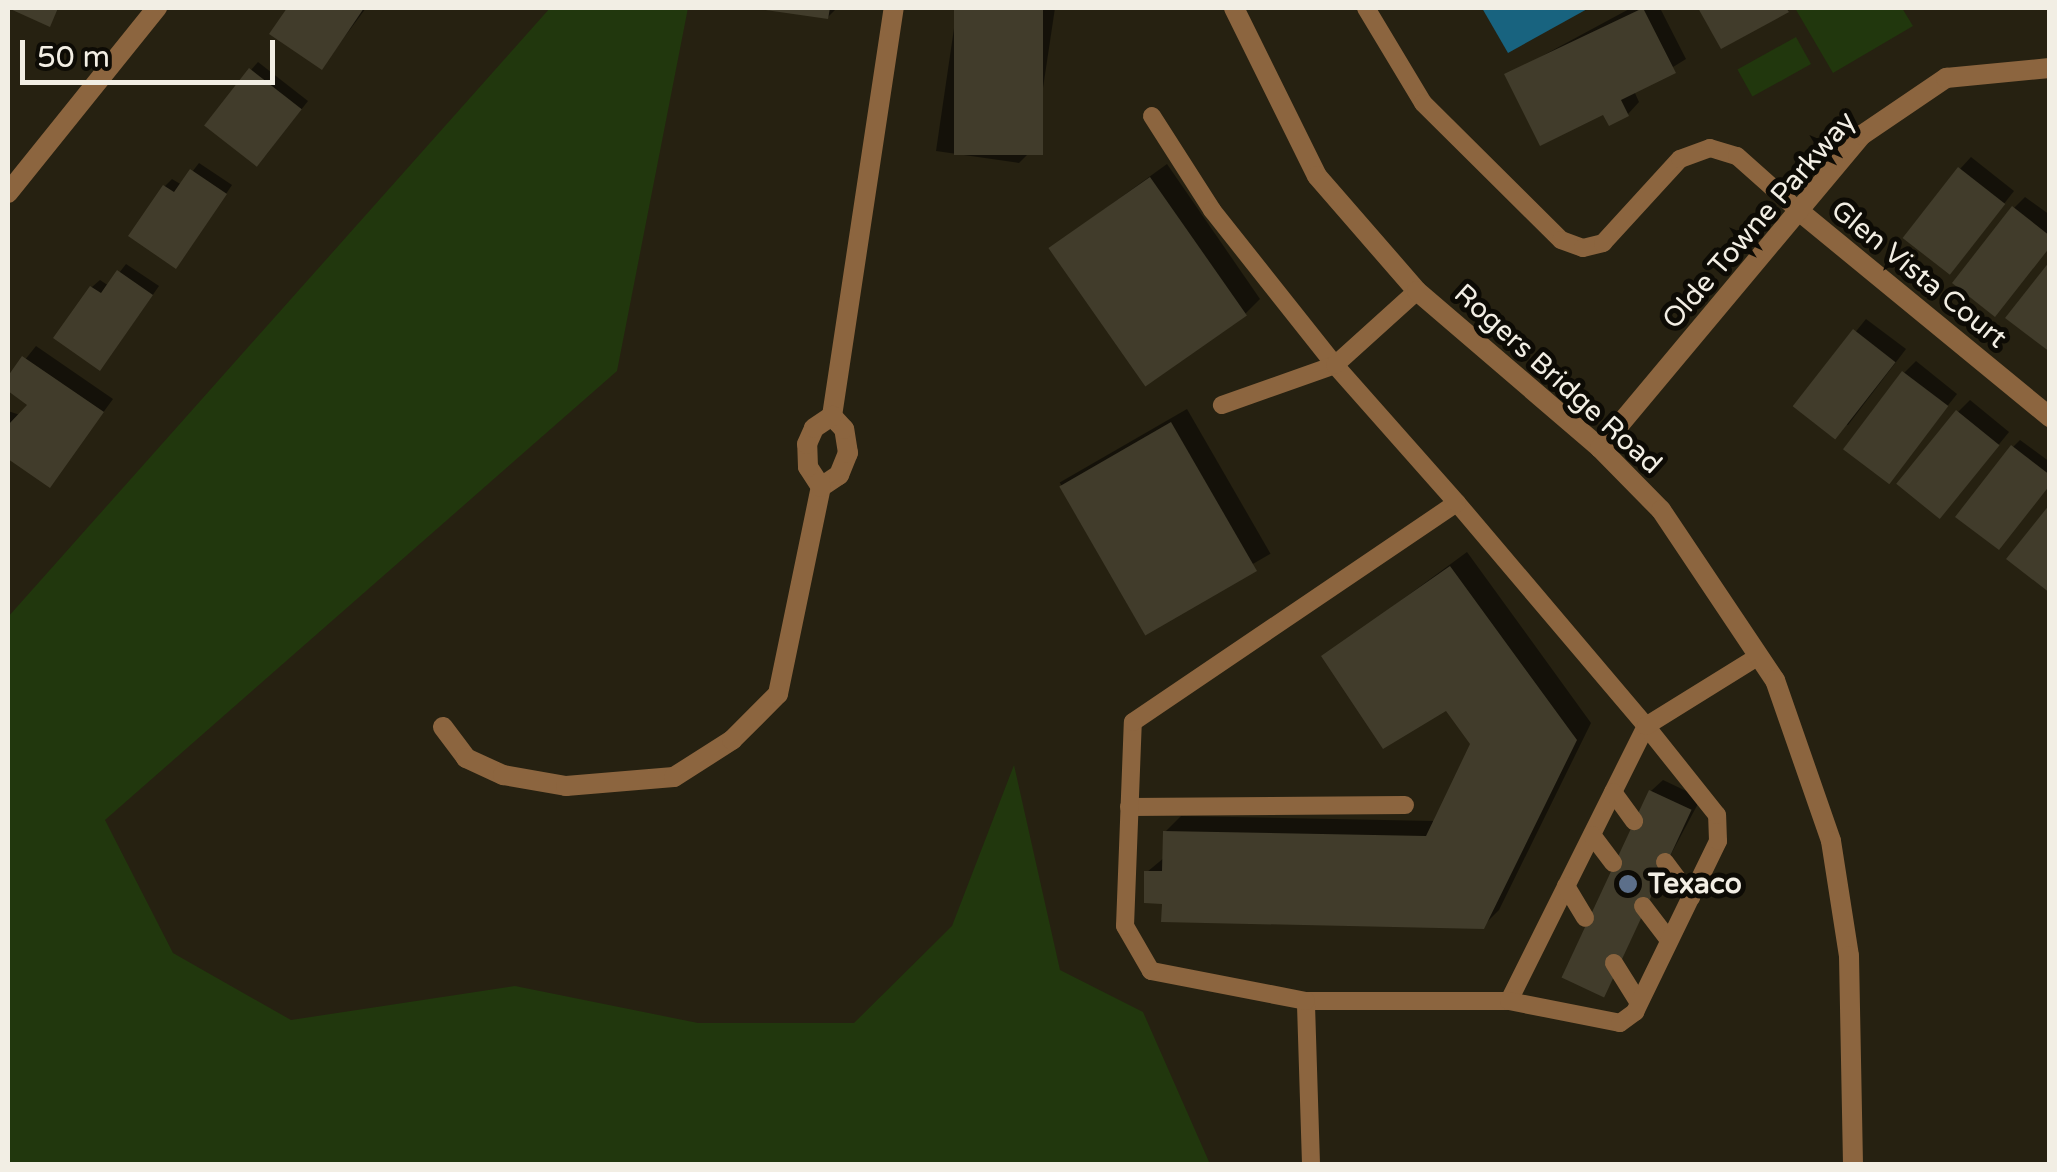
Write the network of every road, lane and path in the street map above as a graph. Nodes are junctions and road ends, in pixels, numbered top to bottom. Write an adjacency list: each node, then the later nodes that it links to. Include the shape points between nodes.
1 (157, 8): 7 (street)
2 (894, 8): 12 (street)
3 (1234, 8): 9 (street, Rogers Bridge Road, via 1317,176)
4 (1366, 8): 8 (lane, via 1423,103 1561,240 1583,248 1603,243 1680,159 1710,148 1737,156)
5 (2050, 68): 8 (street, Olde Towne Parkway, via 1946,78 1862,135)
6 (1152, 116): 10 (lane, via 1212,210)
7 (9, 186)
8 (1799, 211): 13 (street, Glen Vista Court); 14 (street, Olde Towne Parkway)
9 (1417, 291): 10 (lane); 14 (street, Rogers Bridge Road)
10 (1335, 365): 11 (lane); 16 (lane)
11 (1222, 405)
12 (832, 416): 15 (street, via 814,428 808,444 808,468); 15 (street, via 844,429 848,453 839,475)
13 (2050, 417)
14 (1600, 448): 17 (street, Rogers Bridge Road, via 1661,510)
15 (821, 487): 19 (street, via 778,694 718,750 674,777 566,786 503,776 478,764)
16 (1457, 504): 18 (lane); 22 (lane, via 1133,722)
17 (1759, 656): 18 (lane); 37 (street, Rogers Bridge Road, via 1775,680 1831,841 1849,956)
18 (1646, 726): 20 (lane); 28 (lane, via 1717,815 1718,841)
19 (443, 728)
20 (1613, 792): 23 (lane); 24 (lane)
21 (1404, 805): 22 (lane)
22 (1130, 806): 33 (lane, via 1125,926 1151,970)
23 (1634, 820)
24 (1592, 835): 26 (lane); 27 (lane)
25 (1665, 862): 28 (lane)
26 (1613, 863)
27 (1566, 886): 30 (lane); 34 (lane)
28 (1690, 897): 31 (lane)
29 (1643, 906): 31 (lane)
30 (1585, 918)
31 (1670, 940): 35 (lane)
32 (1614, 963): 35 (lane)
33 (1306, 1001): 34 (lane); 36 (lane)
34 (1508, 1001): 35 (lane, via 1620,1023)
35 (1639, 1004)
36 (1311, 1164)
37 (1853, 1164)

